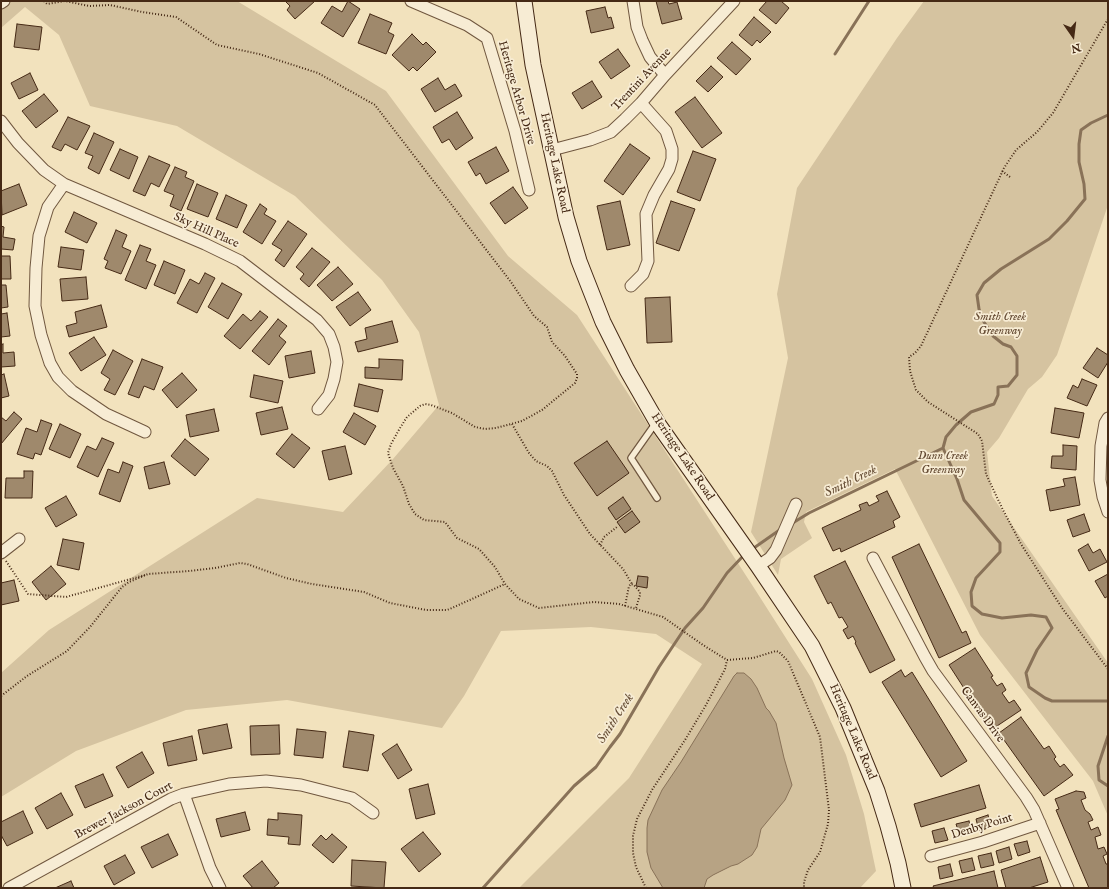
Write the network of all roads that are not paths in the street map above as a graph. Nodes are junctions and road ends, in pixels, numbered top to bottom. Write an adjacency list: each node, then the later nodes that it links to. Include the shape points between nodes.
1 (4, 1): 6 (street)
2 (411, 1): 12 (street, Heritage Arbor Drive, via 467,25 486,38 515,131)
3 (524, 1): 10 (main road, Heritage Lake Road, via 533,65)
4 (633, 1): 7 (street, via 642,40 650,57)
5 (734, 1): 7 (street, Trentini Avenue)
6 (1, 3)
7 (665, 74): 8 (street, Trentini Avenue)
8 (641, 103): 10 (street, Trentini Avenue, via 610,132); 13 (street, via 666,131 672,149 672,159 646,214 648,261 643,274)
9 (1, 121): 11 (street, Sky Hill Place, via 44,170)
10 (552, 150): 16 (main road, Heritage Lake Road, via 566,217 579,261 603,322)
11 (64, 184): 14 (street, Sky Hill Place, via 240,261 317,320 329,334 337,362 329,395); 17 (street, via 48,207 39,236 36,268 35,306 50,363 58,377 72,391 106,414)
12 (529, 190)
13 (631, 286)
14 (318, 410)
15 (1108, 418): 20 (street, via 1102,446 1100,480)
16 (657, 422): 18 (lane, via 631,458); 24 (main road, Heritage Lake Road)
17 (145, 432)
18 (657, 498)
19 (796, 504): 24 (street, via 776,550)
20 (1108, 512)
21 (19, 540): 22 (street)
22 (3, 556)
23 (872, 558): 27 (street, Canvas Drive, via 924,657 1026,797)
24 (758, 566): 32 (main road, Heritage Lake Road, via 812,646 844,708 882,805)
25 (184, 794): 26 (street, Brewer Jackson Court, via 229,784 266,781 301,785 352,798); 29 (street, Brewer Jackson Court); 31 (street, via 210,868)
26 (373, 813)
27 (1040, 823): 28 (street, Denby Point); 33 (street, Canvas Drive)
28 (932, 856)
29 (21, 885): 30 (street, Brewer Jackson Court)
30 (9, 888)
31 (220, 888)
32 (903, 888)
33 (1068, 888)

